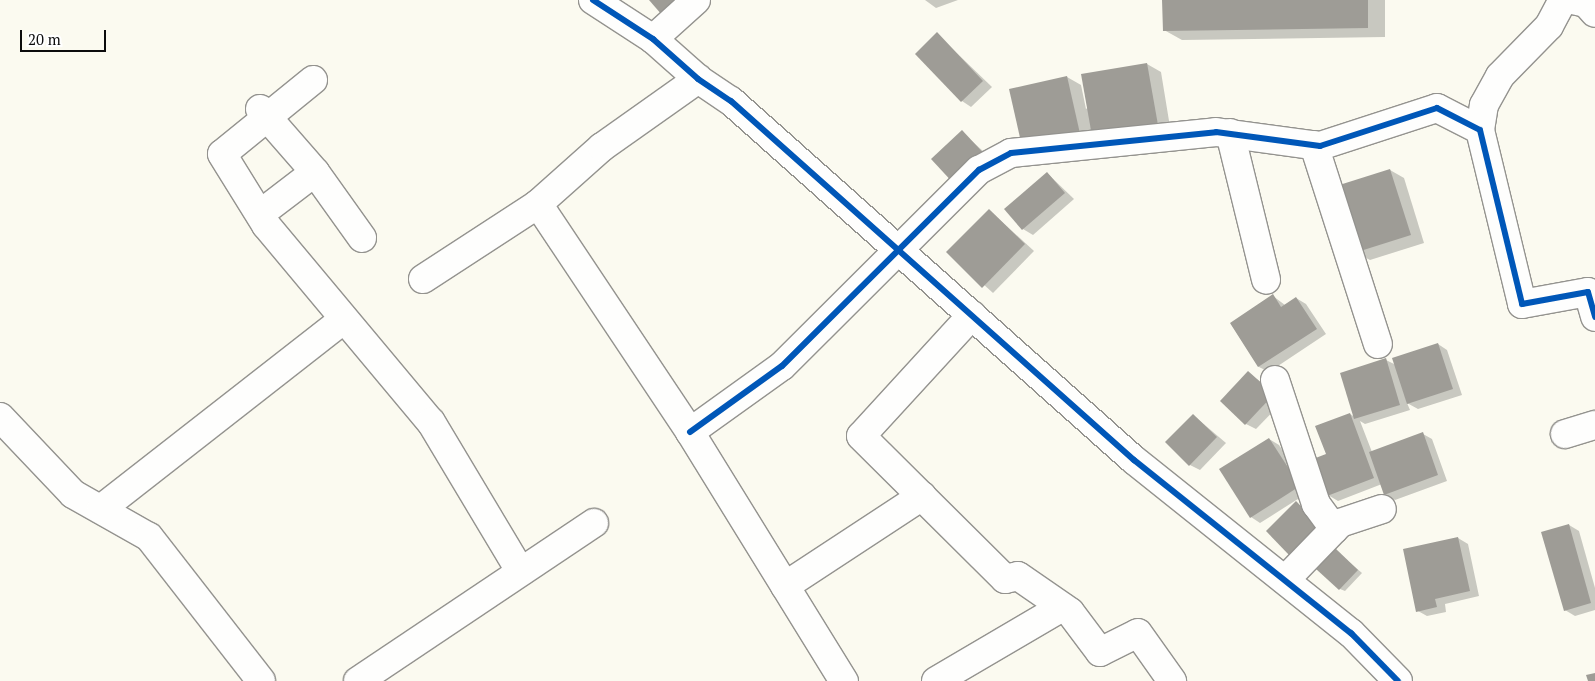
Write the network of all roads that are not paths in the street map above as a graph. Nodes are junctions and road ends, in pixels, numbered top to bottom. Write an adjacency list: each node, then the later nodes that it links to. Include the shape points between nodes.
1 (593, 0): 6 (street)
2 (696, 0): 6 (street)
3 (1563, 0): 10 (street, via 1549,26 1500,76 1484,105)
4 (1573, 0): 5 (street, via 1586,3)
5 (1595, 13)
6 (653, 39): 7 (street)
7 (698, 79): 14 (street, via 602,147); 17 (street, via 752,119)
8 (313, 80): 9 (street)
9 (264, 113): 13 (street); 15 (street, via 222,154)
10 (1480, 130): 12 (street, via 1437,108); 21 (street, via 1522,304 1588,292)
11 (1230, 133): 12 (street); 17 (street, via 1011,153 979,170); 19 (street)
12 (1314, 145): 23 (street)
13 (315, 172): 15 (street); 16 (street)
14 (538, 204): 18 (street); 27 (street)
15 (260, 214): 22 (street)
16 (362, 238)
17 (901, 250): 20 (street); 27 (street, via 782,366)
18 (423, 279)
19 (1266, 280)
20 (972, 315): 29 (street, via 861,436); 35 (street, via 1134,460)
21 (1595, 317)
22 (344, 319): 30 (street); 34 (street, via 431,422)
23 (1378, 344)
24 (1276, 380): 33 (street, via 1316,504)
25 (0, 417): 30 (street, via 73,494)
26 (1595, 426): 28 (street)
27 (690, 432): 36 (street)
28 (1565, 434)
29 (922, 496): 36 (street); 37 (street, via 1006,579 1018,576)
30 (101, 509): 38 (street, via 149,537)
31 (1382, 510): 33 (street)
32 (594, 523): 34 (street)
33 (1334, 529): 35 (street)
34 (520, 572): 39 (street)
35 (1285, 580): 43 (street, via 1351,633)
36 (785, 586): 40 (street)
37 (1062, 607): 41 (street); 42 (street, via 1100,652 1138,633)
38 (261, 681)
39 (358, 681)
40 (844, 681)
41 (936, 681)
42 (1172, 681)
43 (1398, 681)

